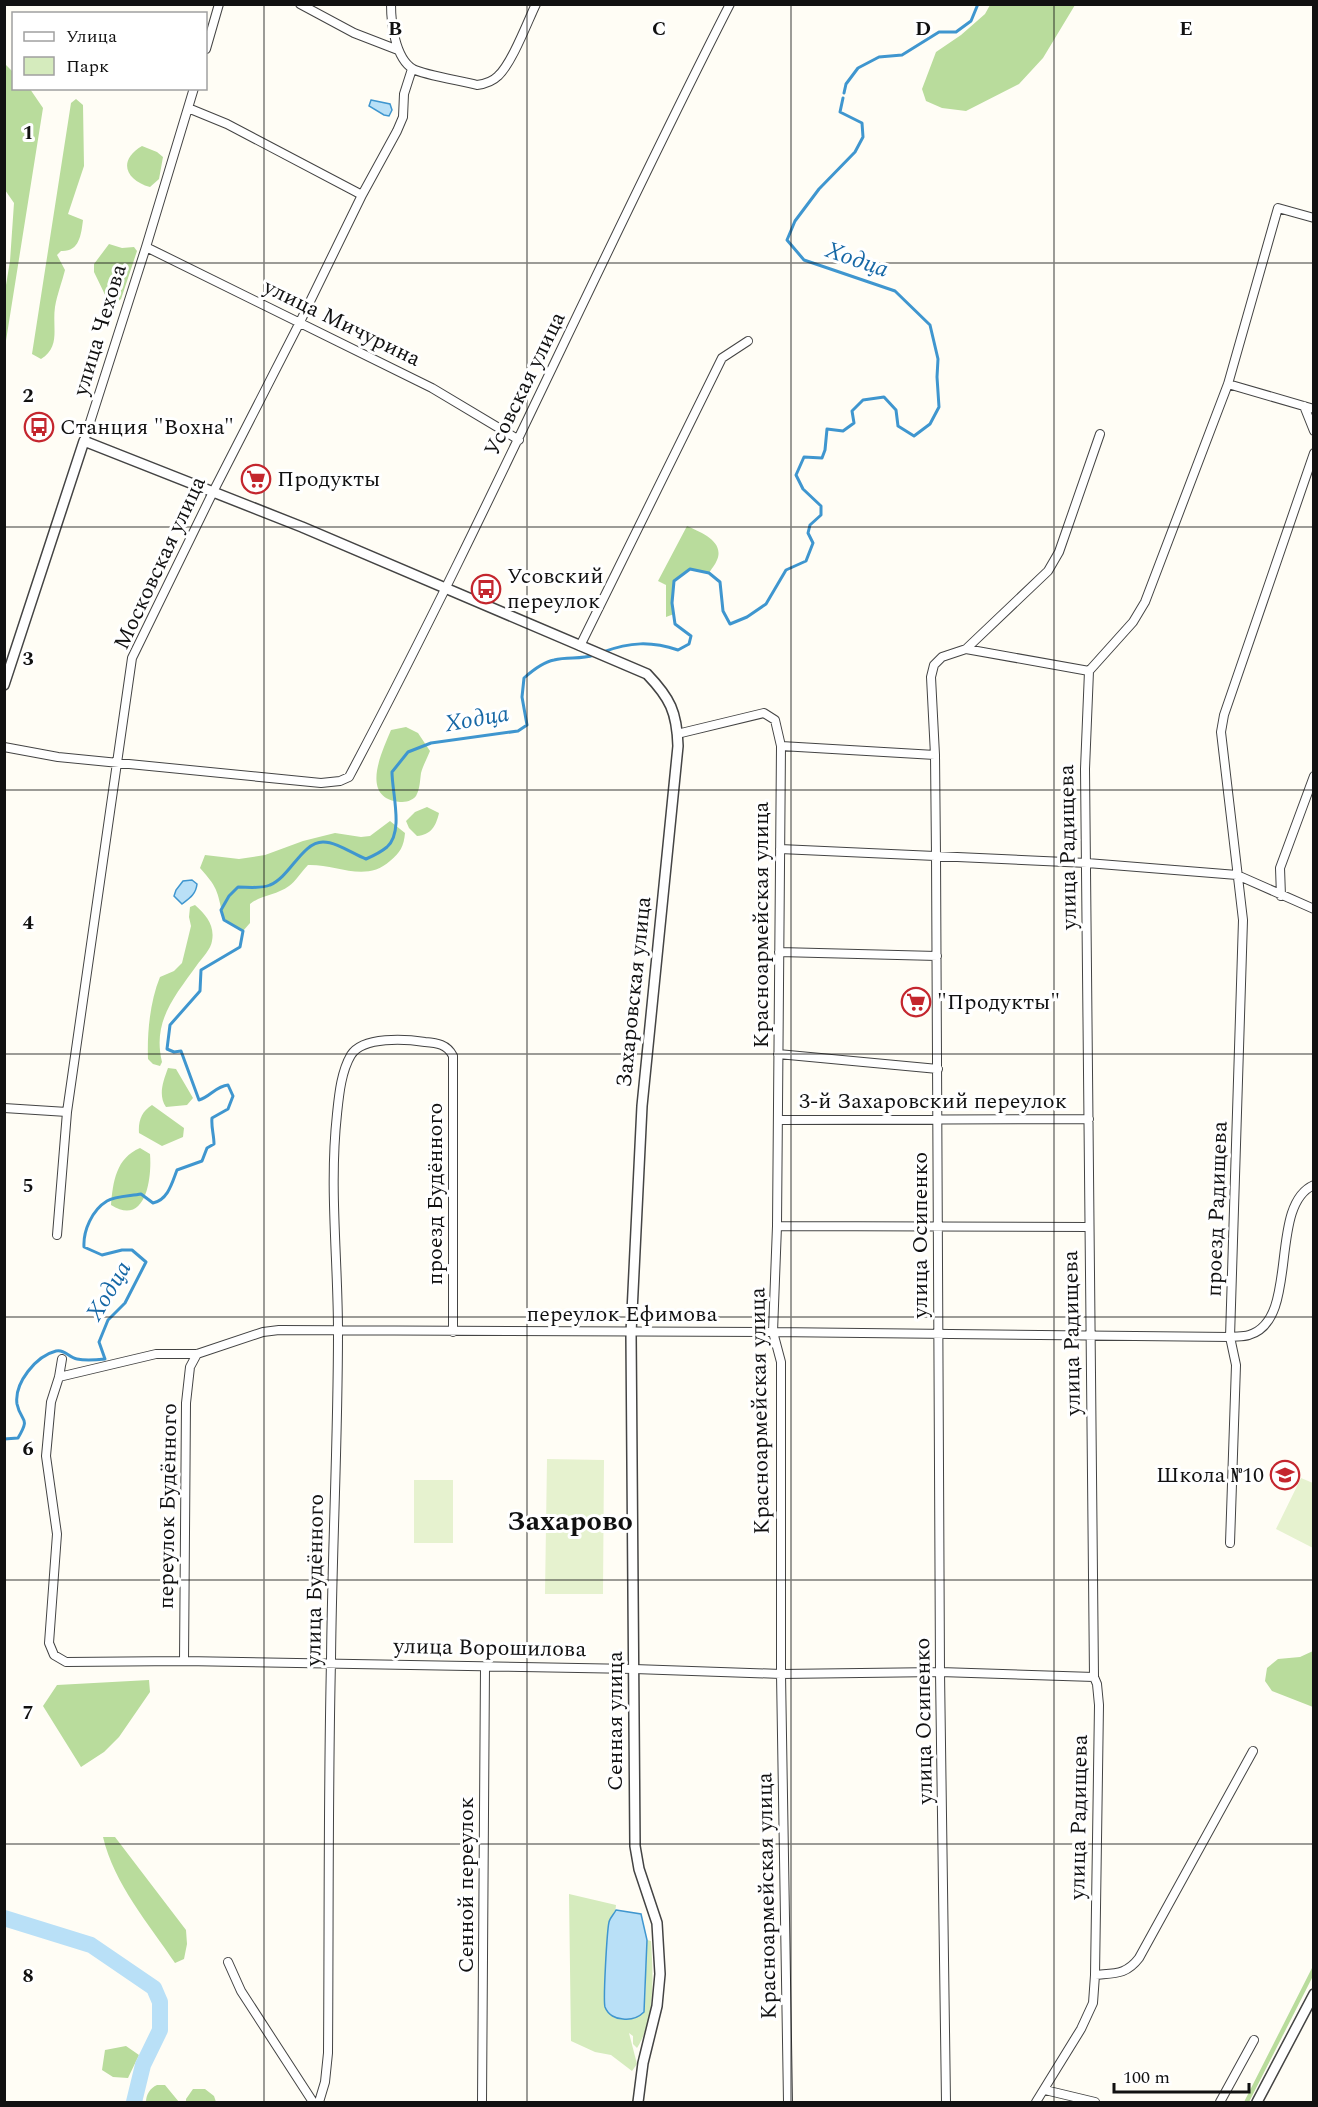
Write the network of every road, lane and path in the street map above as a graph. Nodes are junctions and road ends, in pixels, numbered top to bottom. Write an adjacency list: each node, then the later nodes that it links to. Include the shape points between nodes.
1 (219, 4): 6 (street)
2 (300, 4): 7 (street, via 354,33)
3 (391, 4): 7 (street, via 391,24)
4 (536, 4): 8 (street, via 510,60 500,76 488,84 477,85)
5 (730, 4): 21 (street, Усовская улица)
6 (207, 46)
7 (398, 50): 8 (street)
8 (412, 69): 11 (street, Московская улица, via 404,94 403,117)
9 (193, 90): 10 (street, улица Чехова)
10 (188, 108): 11 (street, via 227,124); 13 (street, улица Чехова)
11 (362, 195): 14 (street, Московская улица)
12 (1314, 218): 16 (street, via 1278,208)
13 (146, 247): 14 (street, улица Мичурина); 22 (street, улица Чехова)
14 (300, 322): 21 (street, улица Мичурина, via 432,388); 24 (street, Московская улица)
15 (748, 341): 26 (street, via 722,358)
16 (1228, 384): 17 (street); 28 (street, via 1145,602)
17 (1304, 406): 18 (street); 19 (street)
18 (1314, 409)
19 (1314, 432)
20 (1100, 434): 27 (street, улица Осипенко, via 1059,552 1048,571)
21 (519, 440): 25 (street, Усовская улица)
22 (84, 441): 24 (street); 29 (street, улица Чехова)
23 (1314, 453): 39 (street, проезд Радищева, via 1224,715 1221,732)
24 (213, 492): 25 (street); 34 (street, Московская улица, via 132,658)
25 (446, 588): 26 (street); 34 (street, Усовская улица, via 349,777 321,783)
26 (580, 646): 30 (street, Захаровская улица, via 647,674 673,709)
27 (966, 649): 28 (street); 33 (street, улица Осипенко, via 942,657 932,671)
28 (1089, 671): 38 (street, улица Радищева)
29 (4, 685)
30 (677, 734): 31 (street, Красноармейская улица, via 764,713 775,720); 60 (street, Захаровская улица, via 642,1106)
31 (781, 746): 33 (street); 36 (street, Красноармейская улица)
32 (4, 747): 34 (street)
33 (935, 755): 37 (street, улица Осипенко)
34 (117, 763): 48 (street, Московская улица)
35 (1314, 776): 40 (street, via 1281,868)
36 (780, 849): 37 (street); 42 (street, Красноармейская улица)
37 (936, 855): 38 (street); 43 (street, улица Осипенко)
38 (1087, 863): 39 (street); 50 (street, улица Радищева)
39 (1238, 875): 40 (street); 63 (street, проезд Радищева, via 1243,920)
40 (1281, 896): 41 (street)
41 (1314, 909)
42 (779, 952): 43 (street); 44 (street, Красноармейская улица)
43 (937, 956): 46 (street, улица Осипенко)
44 (778, 1054): 46 (street); 51 (street, Красноармейская улица)
45 (453, 1056): 57 (street, улица Будённого, via 449,1048 439,1043 384,1041 366,1044 353,1052 349,1060 340,1088 336,1127); 58 (street, проезд Будённого)
46 (938, 1069): 49 (street, улица Осипенко)
47 (4, 1108): 48 (street)
48 (67, 1112): 56 (street, Московская улица)
49 (938, 1119): 50 (street, 3-й Захаровский переулок); 51 (street, 3-й Захаровский переулок); 53 (street, улица Осипенко)
50 (1089, 1119): 55 (street, улица Радищева)
51 (778, 1120): 54 (street, Красноармейская улица)
52 (1314, 1185): 63 (street, переулок Ефимова, via 1304,1189 1294,1205 1274,1311 1266,1324 1250,1335)
53 (937, 1225): 54 (street); 55 (street); 61 (street, улица Осипенко)
54 (777, 1226): 59 (street, Красноармейская улица)
55 (1089, 1227): 62 (street, улица Радищева)
56 (57, 1234)
57 (338, 1332): 58 (street, переулок Ефимова); 64 (street, переулок Ефимова, via 263,1332); 69 (street, улица Будённого)
58 (453, 1332): 60 (street, переулок Ефимова)
59 (773, 1332): 60 (street, переулок Ефимова); 61 (street, переулок Ефимова); 73 (street, Красноармейская улица, via 781,1362)
60 (631, 1333): 71 (street, Сенная улица)
61 (939, 1334): 62 (street, переулок Ефимова); 72 (street, улица Осипенко)
62 (1090, 1335): 63 (street, переулок Ефимова); 74 (street, улица Радищева)
63 (1230, 1337): 67 (street, проезд Радищева, via 1236,1365)
64 (197, 1354): 66 (street, переулок Ефимова, via 156,1354); 68 (street, переулок Будённого, via 190,1367 186,1403)
65 (62, 1359): 66 (street)
66 (59, 1377): 68 (street, улица Ворошилова, via 51,1402 46,1456 57,1534 49,1643 54,1655 66,1662)
67 (1230, 1543)
68 (184, 1661): 69 (street, улица Ворошилова)
69 (331, 1663): 70 (street, улица Ворошилова); 82 (street, улица Будённого, via 328,2052)
70 (485, 1667): 71 (street, улица Ворошилова); 83 (street, Сенной переулок)
71 (634, 1669): 73 (street, улица Ворошилова); 84 (street, Сенная улица, via 635,1846 657,1923 660,1974)
72 (940, 1672): 73 (street, улица Ворошилова); 74 (street, улица Ворошилова); 86 (street, улица Осипенко)
73 (782, 1674): 85 (street, Красноармейская улица)
74 (1094, 1677): 77 (street, улица Радищева, via 1099,1705)
75 (1253, 1751): 77 (street, via 1139,1958 1123,1972)
76 (228, 1962): 81 (street, via 241,1990)
77 (1095, 1974): 80 (street, улица Радищева, via 1093,2003)
78 (1314, 1994): 90 (street)
79 (1254, 2040): 89 (street)
80 (1045, 2090): 87 (street, улица Радищева); 88 (street)
81 (313, 2103)
82 (319, 2103)
83 (482, 2103)
84 (638, 2103)
85 (788, 2103)
86 (946, 2103)
87 (1036, 2103)
88 (1095, 2103)
89 (1220, 2103)
90 (1257, 2103)

